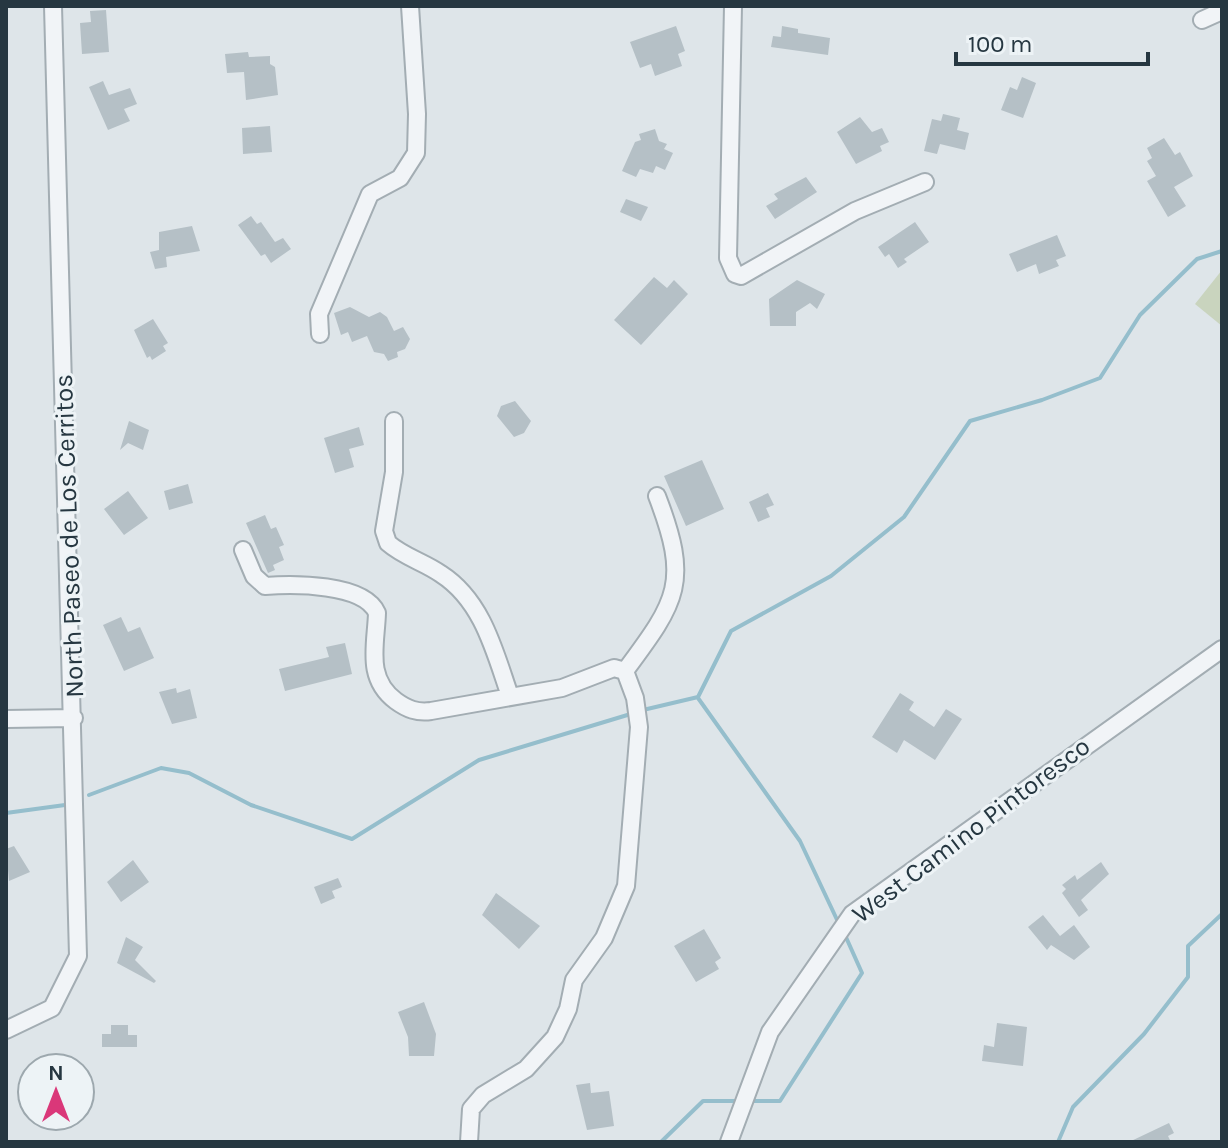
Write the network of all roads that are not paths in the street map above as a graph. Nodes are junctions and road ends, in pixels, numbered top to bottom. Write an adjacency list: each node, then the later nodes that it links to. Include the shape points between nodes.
1 (53, 6): 14 (street, North Paseo de Los Cerritos)
2 (410, 6): 7 (street, via 416,153 400,178 370,194 363,206 319,314)
3 (733, 6): 6 (street, via 728,258 735,274 741,276 855,211)
4 (1222, 11): 5 (street)
5 (1202, 20)
6 (925, 182)
7 (320, 334)
8 (394, 421): 13 (street, via 394,472 384,531 388,543 441,574 470,600)
9 (657, 496): 12 (street, via 676,553 673,587 663,619)
10 (243, 550): 13 (street, via 254,576 265,586 306,584 374,606 374,667 394,700 417,712)
11 (1222, 649): 18 (street, West Camino Pintoresco, via 852,914 770,1032)
12 (625, 671): 13 (street, via 614,668 562,688); 17 (street, via 639,727 626,886 604,938 574,980 555,1037 526,1069 483,1095 471,1109)
13 (510, 696)
14 (74, 718): 15 (street); 16 (street, North Paseo de Los Cerritos, via 78,956 52,1008)
15 (6, 719)
16 (6, 1030)
17 (469, 1142)
18 (729, 1142)

